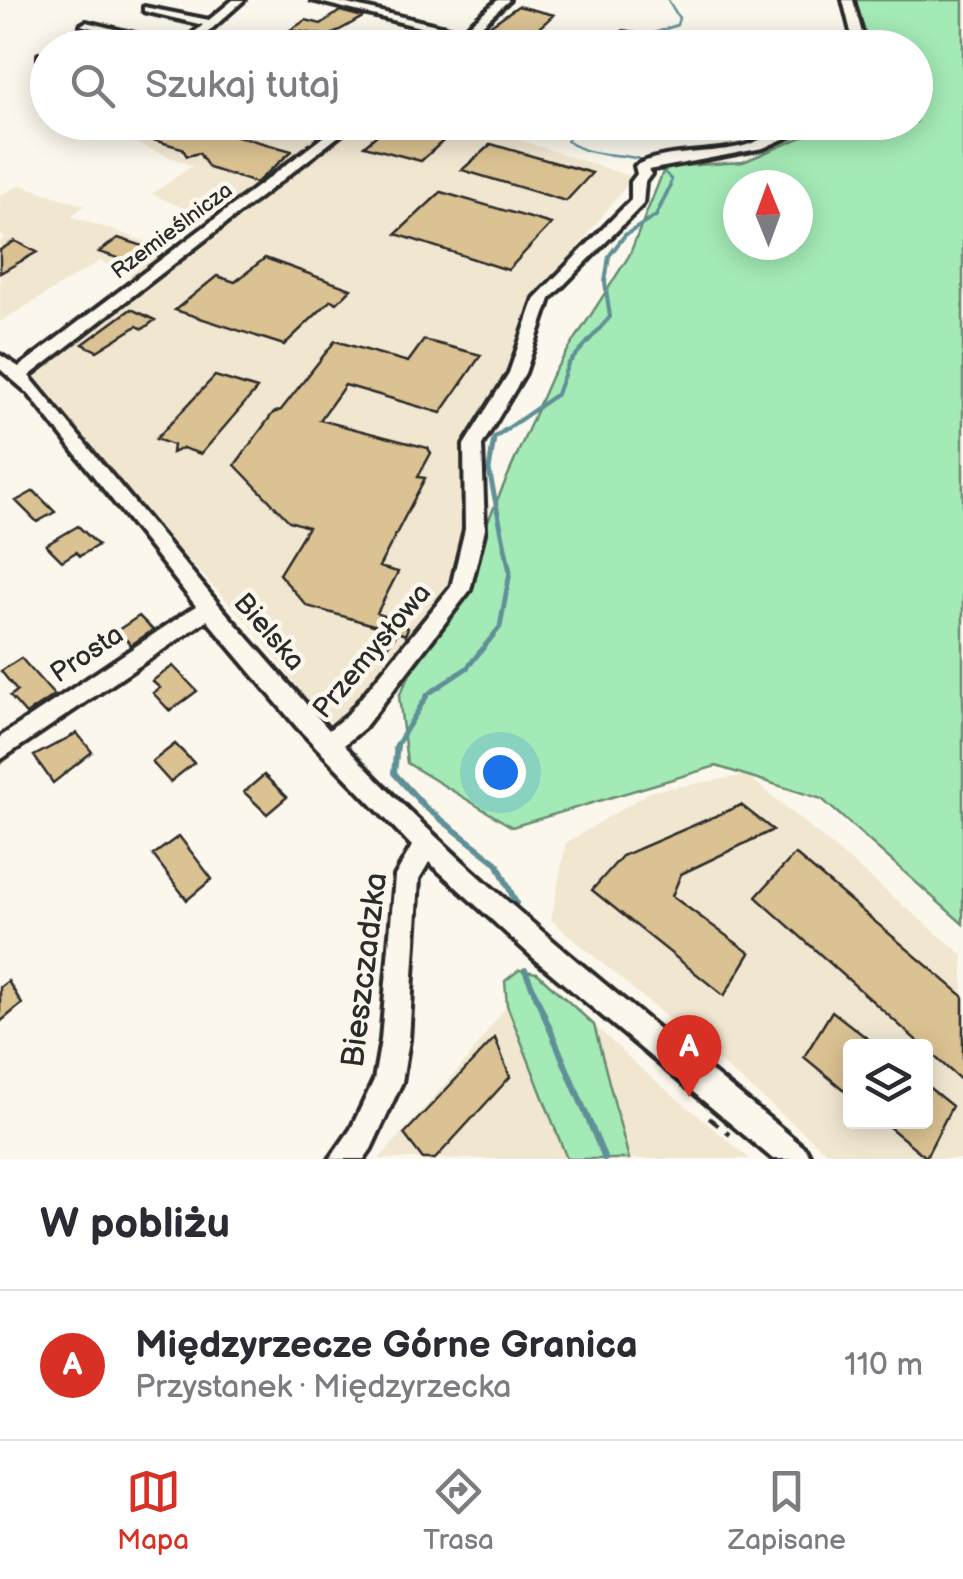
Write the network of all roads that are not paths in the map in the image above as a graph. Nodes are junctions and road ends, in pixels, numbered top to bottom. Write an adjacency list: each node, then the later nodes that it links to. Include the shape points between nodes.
1 (238, 0): 6 (street)
2 (317, 0): 10 (street)
3 (504, 0): 11 (street)
4 (848, 0): 12 (street)
5 (148, 9): 6 (street)
6 (211, 24): 9 (street)
7 (86, 25): 8 (street)
8 (106, 30)
9 (203, 30)
10 (447, 30)
11 (469, 30)
12 (856, 30)
13 (327, 140): 16 (street, Rzemieślnicza)
14 (775, 140): 18 (street, Przemysłowa, via 654,165 638,182 638,200 543,298 518,374 472,445 475,529 460,590 356,720)
15 (0, 360): 16 (street, Bielska)
16 (20, 375): 17 (street, Bielska)
17 (209, 608): 18 (street, Bielska); 19 (street, Prosta)
18 (329, 744): 20 (street, Bielska)
19 (0, 750)
20 (427, 844): 21 (street, Bieszczadzka, via 407,876 388,1082); 22 (street, Bielska)
21 (345, 1159)
22 (796, 1159)

